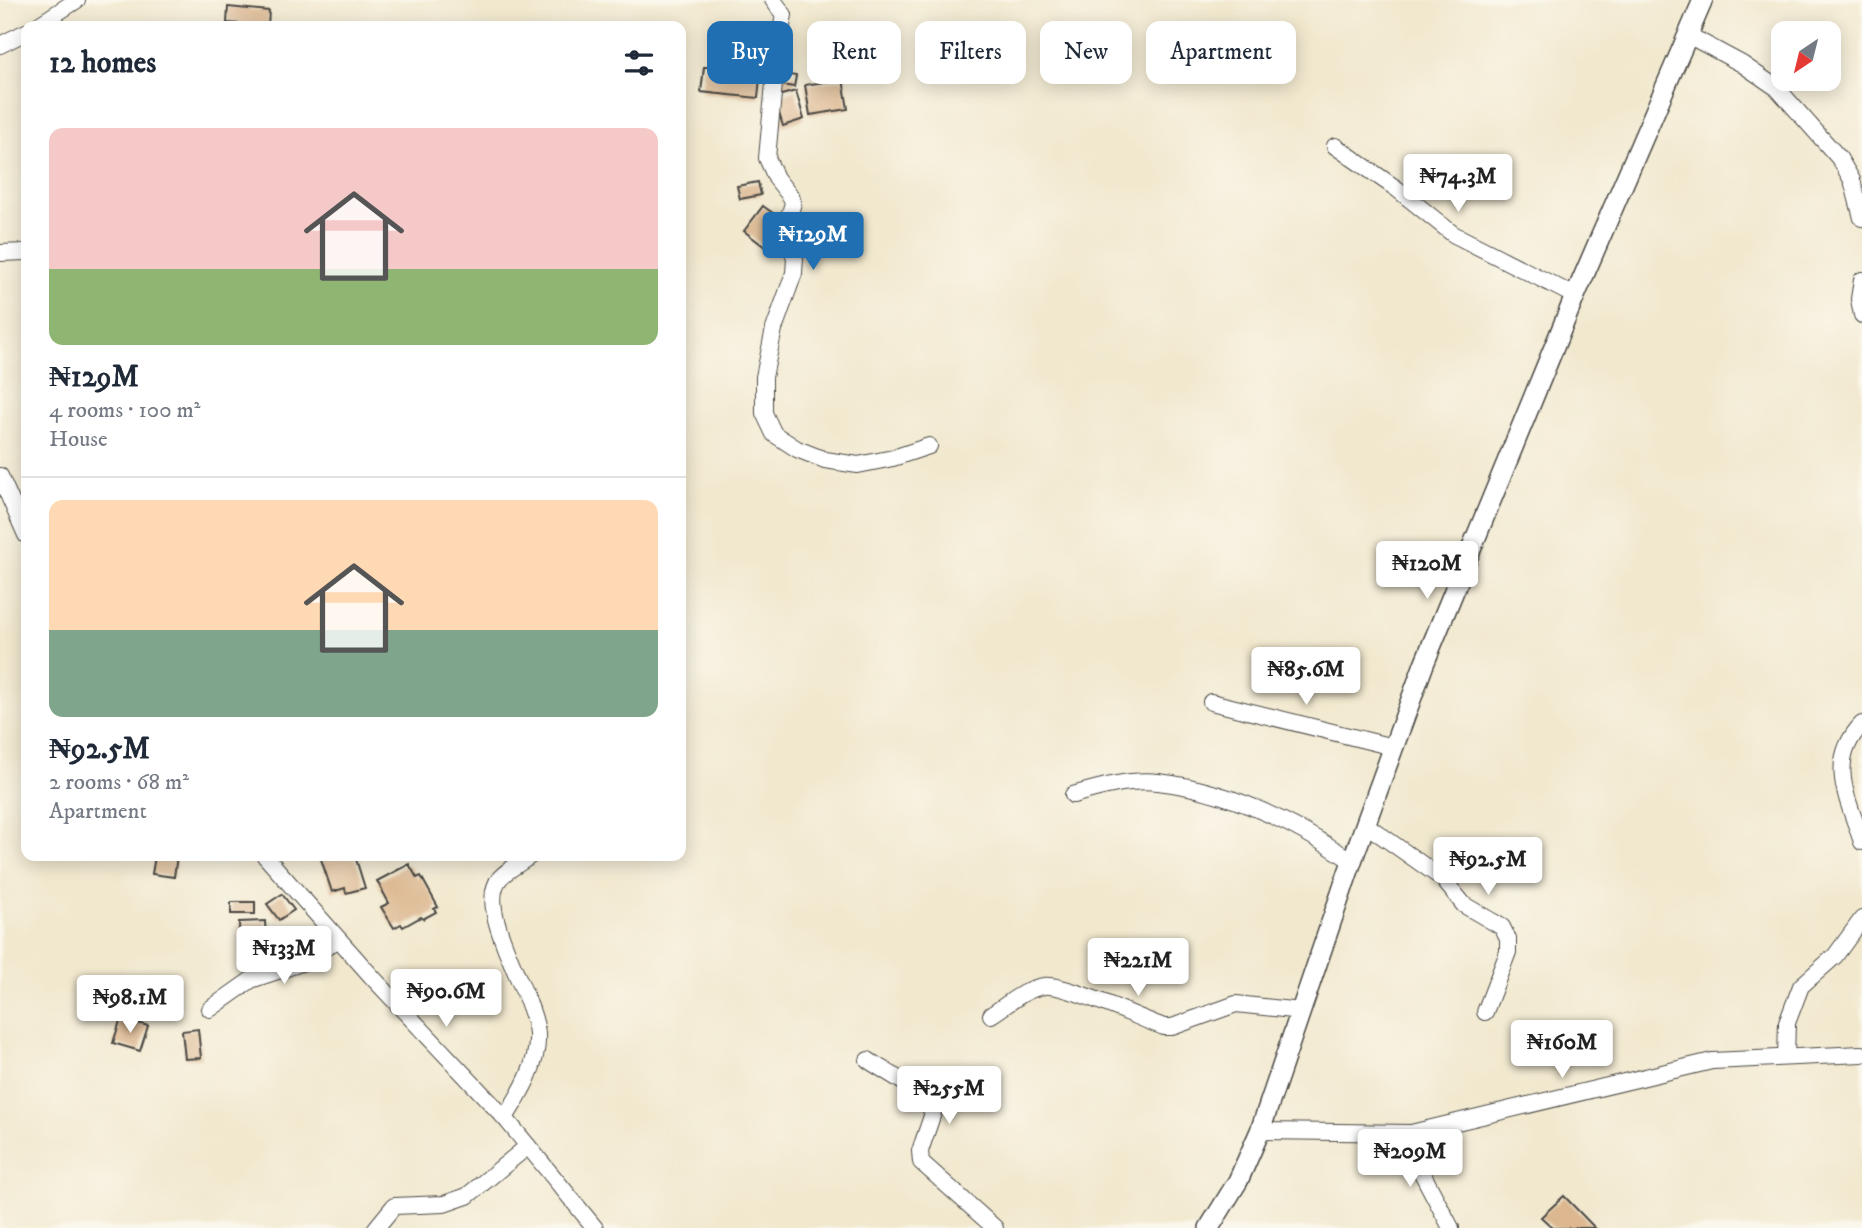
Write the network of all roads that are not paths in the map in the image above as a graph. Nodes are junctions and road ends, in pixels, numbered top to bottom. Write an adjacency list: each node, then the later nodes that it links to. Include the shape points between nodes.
1 (77, 0): 4 (street)
2 (773, 0): 15 (street, via 784,15 767,158 793,203 786,226 795,259 764,377 764,413 774,434 825,460 858,465)
3 (1703, 0): 6 (main road)
4 (45, 21)
5 (21, 34): 7 (street)
6 (1688, 35): 9 (street, via 1777,88 1839,158 1852,180); 13 (main road)
7 (0, 45)
8 (1335, 146): 13 (street, via 1453,234)
9 (1862, 218)
10 (21, 252): 11 (street)
11 (0, 253)
12 (1862, 280): 14 (street)
13 (1575, 296): 20 (main road)
14 (1862, 315)
15 (929, 446)
16 (0, 477): 17 (street)
17 (21, 524)
18 (1211, 702): 20 (street)
19 (1862, 724): 23 (street, via 1842,753 1842,771)
20 (1393, 747): 22 (main road)
21 (1073, 795): 26 (street, via 1127,783 1157,782 1226,797 1315,836)
22 (1365, 824): 26 (main road); 31 (street, via 1443,879 1464,905 1503,927 1508,952)
23 (1862, 842)
24 (269, 861): 28 (street)
25 (523, 861): 36 (street, via 500,878 493,898 499,929 537,1034 534,1059)
26 (1352, 861): 30 (main road)
27 (1862, 919): 34 (street, via 1835,956 1801,986 1787,1023)
28 (338, 939): 29 (street, via 307,961 251,979); 36 (street)
29 (210, 1009)
30 (1301, 1011): 32 (street, via 1236,1004 1164,1027 1044,986); 37 (main road)
31 (1485, 1012)
32 (991, 1015)
33 (1862, 1054): 34 (street)
34 (1786, 1056): 38 (street, via 1713,1061 1658,1072)
35 (869, 1060): 42 (street, via 929,1105 933,1113 920,1151 921,1162)
36 (505, 1118): 39 (street)
37 (1260, 1131): 38 (street); 43 (main road, via 1238,1181)
38 (1410, 1133): 44 (street, via 1421,1171)
39 (528, 1146): 40 (street, via 467,1196 444,1204 394,1206); 41 (street)
40 (376, 1228)
41 (595, 1228)
42 (995, 1228)
43 (1209, 1228)
44 (1451, 1228)

